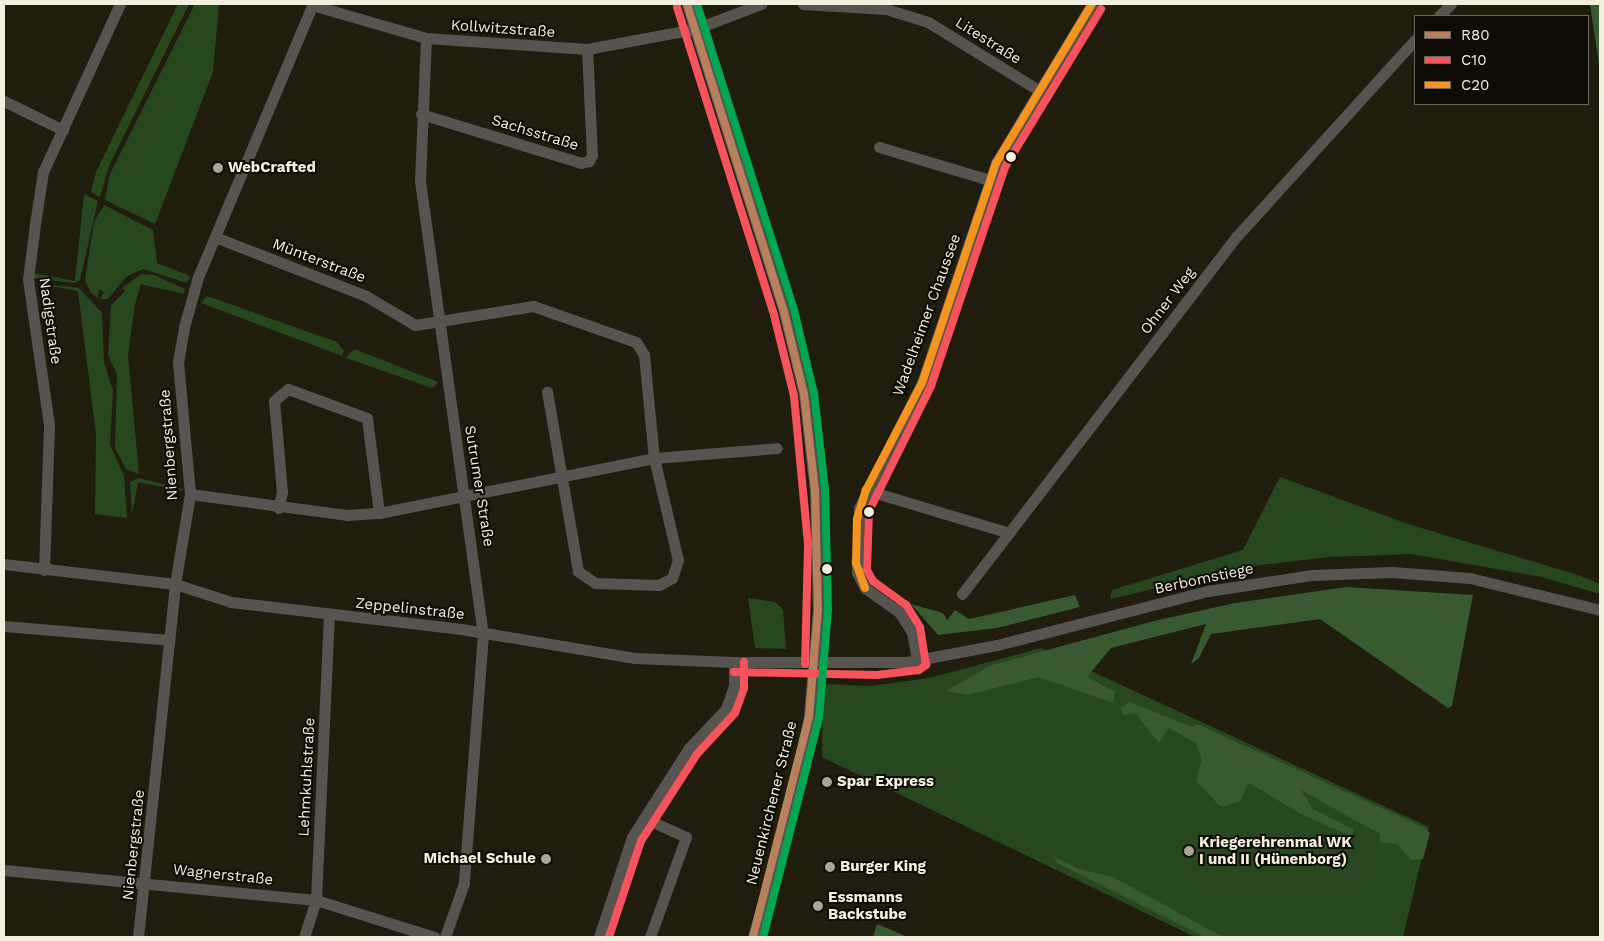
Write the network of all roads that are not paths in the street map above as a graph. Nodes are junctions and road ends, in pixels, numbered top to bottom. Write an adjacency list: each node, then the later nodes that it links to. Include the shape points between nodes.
1 (120, 4): 16 (street, Nadigstraße)
2 (312, 4): 10 (street, Kollwitzstraße); 19 (street, Nienbergstraße)
3 (687, 4): 9 (street, Neuenkirchener Straße)
4 (761, 4): 9 (street)
5 (803, 4): 13 (street, Litestraße, via 886,10 928,22)
6 (1092, 4): 13 (street, Wadelheimer Chaussee)
7 (1451, 4): 8 (street)
8 (1440, 15)
9 (694, 28): 12 (street, Kollwitzstraße); 42 (street, Neuenkirchener Straße, via 784,312 804,394 818,545)
10 (426, 38): 12 (street, Kollwitzstraße); 15 (street, Sutrumer Straße)
11 (1414, 41): 30 (street, Ohner Weg, via 1237,236)
12 (588, 49): 15 (street, Sachsstraße, via 589,161 580,163)
13 (1038, 90): 18 (street, Wadelheimer Chaussee)
14 (4, 101): 16 (street)
15 (421, 114): 20 (street, Sutrumer Straße, via 420,180)
16 (63, 130): 32 (street, Nadigstraße, via 43,172 28,279 49,425)
17 (879, 147): 18 (street)
18 (990, 180): 25 (street, Wadelheimer Chaussee, via 922,383)
19 (215, 237): 20 (street, Münterstraße, via 366,296 398,318 415,325); 26 (street, Nienbergstraße, via 198,277 178,362)
20 (437, 324): 23 (street, Münterstraße, via 533,306 628,336 644,354); 27 (street, Sutrumer Straße)
21 (546, 392): 24 (street, Münterstraße)
22 (777, 448): 23 (street)
23 (654, 458): 24 (street); 24 (street, Münterstraße, via 678,560 672,578 659,585 586,580 578,571)
24 (559, 476): 27 (street)
25 (866, 490): 30 (street); 40 (street, Wadelheimer Chaussee, via 857,519 857,572 865,588 899,612 912,632)
26 (190, 494): 28 (street); 33 (street, Nienbergstraße)
27 (466, 499): 29 (street); 38 (street, Sutrumer Straße)
28 (278, 508): 29 (street, via 347,515); 29 (street, via 282,492 274,401 288,389 367,418)
29 (379, 513)
30 (1009, 533): 34 (street, Ohner Weg)
31 (4, 564): 32 (street, Zeppelinstraße)
32 (44, 570): 33 (street, Zeppelinstraße)
33 (175, 584): 36 (street, Zeppelinstraße, via 231,602); 39 (street, Nienbergstraße)
34 (962, 594)
35 (1600, 610): 40 (street, Berbomstiege, via 1470,578 1392,572 1311,575 1208,591 997,645)
36 (329, 616): 38 (street, Zeppelinstraße); 46 (street, Lehmkuhlstraße)
37 (4, 626): 39 (street)
38 (483, 634): 41 (street, Zeppelinstraße, via 635,658); 50 (street, Sutrumer Straße, via 464,882)
39 (169, 640): 45 (street, Nienbergstraße)
40 (917, 660): 42 (street, Berbomstiege)
41 (734, 662): 42 (street, Zeppelinstraße); 43 (street, via 734,686 726,709 689,748)
42 (815, 664): 53 (street, Neuenkirchener Straße, via 802,756)
43 (644, 818): 51 (street, via 632,837); 52 (street, via 686,837)
44 (4, 870): 45 (street, Wagnerstraße)
45 (147, 882): 46 (street, Wagnerstraße); 47 (street, Nienbergstraße)
46 (316, 900): 48 (street, Lehmkuhlstraße); 49 (street, Wagnerstraße)
47 (138, 937)
48 (304, 937)
49 (434, 937)
50 (445, 937)
51 (599, 937)
52 (650, 937)
53 (753, 937)

